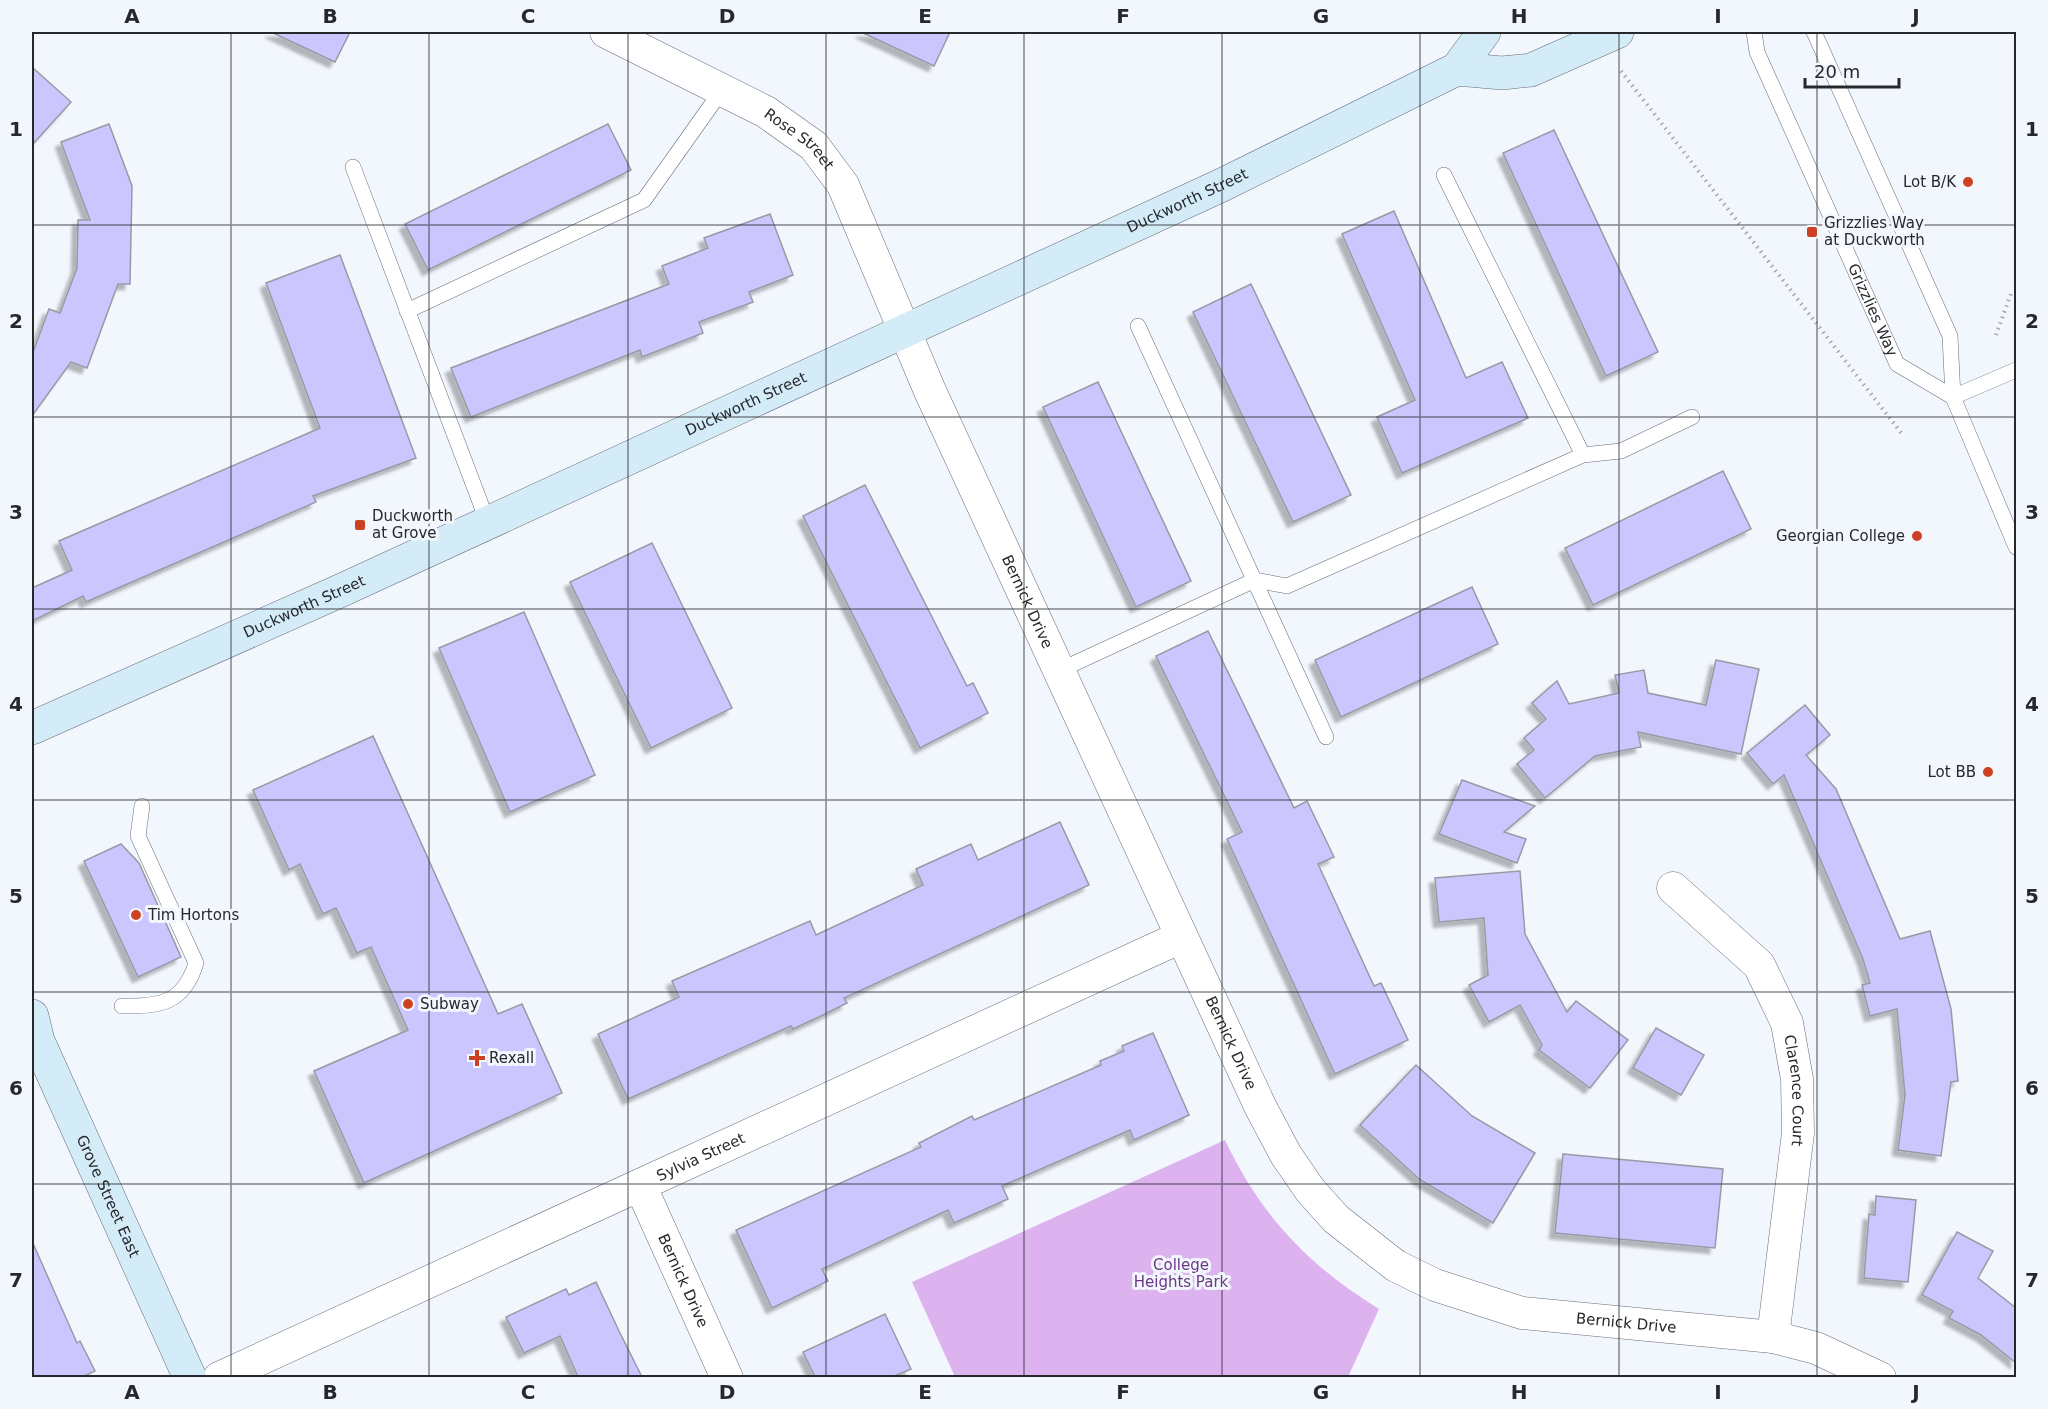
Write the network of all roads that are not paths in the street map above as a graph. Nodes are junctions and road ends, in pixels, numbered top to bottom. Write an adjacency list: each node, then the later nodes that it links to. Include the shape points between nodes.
1 (606, 32): 7 (street, Rose Street)
2 (1484, 32): 6 (main road, Duckworth Street)
3 (1617, 32): 6 (main road, via 1531,70 1502,73)
4 (1754, 32): 14 (lane, Grizzlies Way, via 1757,52 1897,364)
5 (1814, 32): 14 (lane, via 1950,336)
6 (1457, 69): 12 (main road, Duckworth Street, via 1222,185)
7 (722, 90): 10 (lane, via 644,200); 12 (street, Rose Street, via 790,127 814,146 831,168 852,204)
8 (353, 167): 10 (lane)
9 (1444, 175): 16 (lane)
10 (407, 311): 17 (lane)
11 (1138, 326): 19 (lane)
12 (904, 331): 17 (main road, Duckworth Street); 20 (street, Bernick Drive)
13 (2016, 370): 14 (lane)
14 (1953, 397): 18 (lane)
15 (1692, 417): 16 (lane, via 1621,451)
16 (1583, 455): 19 (lane, via 1287,586)
17 (488, 523): 21 (main road, Duckworth Street)
18 (2016, 547)
19 (1255, 580): 20 (lane); 22 (lane)
20 (1058, 671): 25 (street, Bernick Drive)
21 (32, 728)
22 (1326, 737)
23 (142, 806): 26 (lane, via 138,836 196,963 190,982 177,997 155,1005)
24 (1673, 888): 29 (street, Clarence Court, via 1759,965 1787,1023 1797,1079 1798,1133)
25 (1181, 937): 28 (street, Sylvia Street); 29 (street, Bernick Drive, via 1286,1155 1336,1219 1396,1266 1477,1301 1522,1313)
26 (122, 1006)
27 (32, 1016): 30 (main road, Grove Street East, via 38,1041)
28 (640, 1185): 31 (street, Sylvia Street); 32 (street, Bernick Drive)
29 (1773, 1337): 33 (street, Bernick Drive, via 1816,1348)
30 (190, 1377)
31 (219, 1377)
32 (727, 1377)
33 (1880, 1377)

